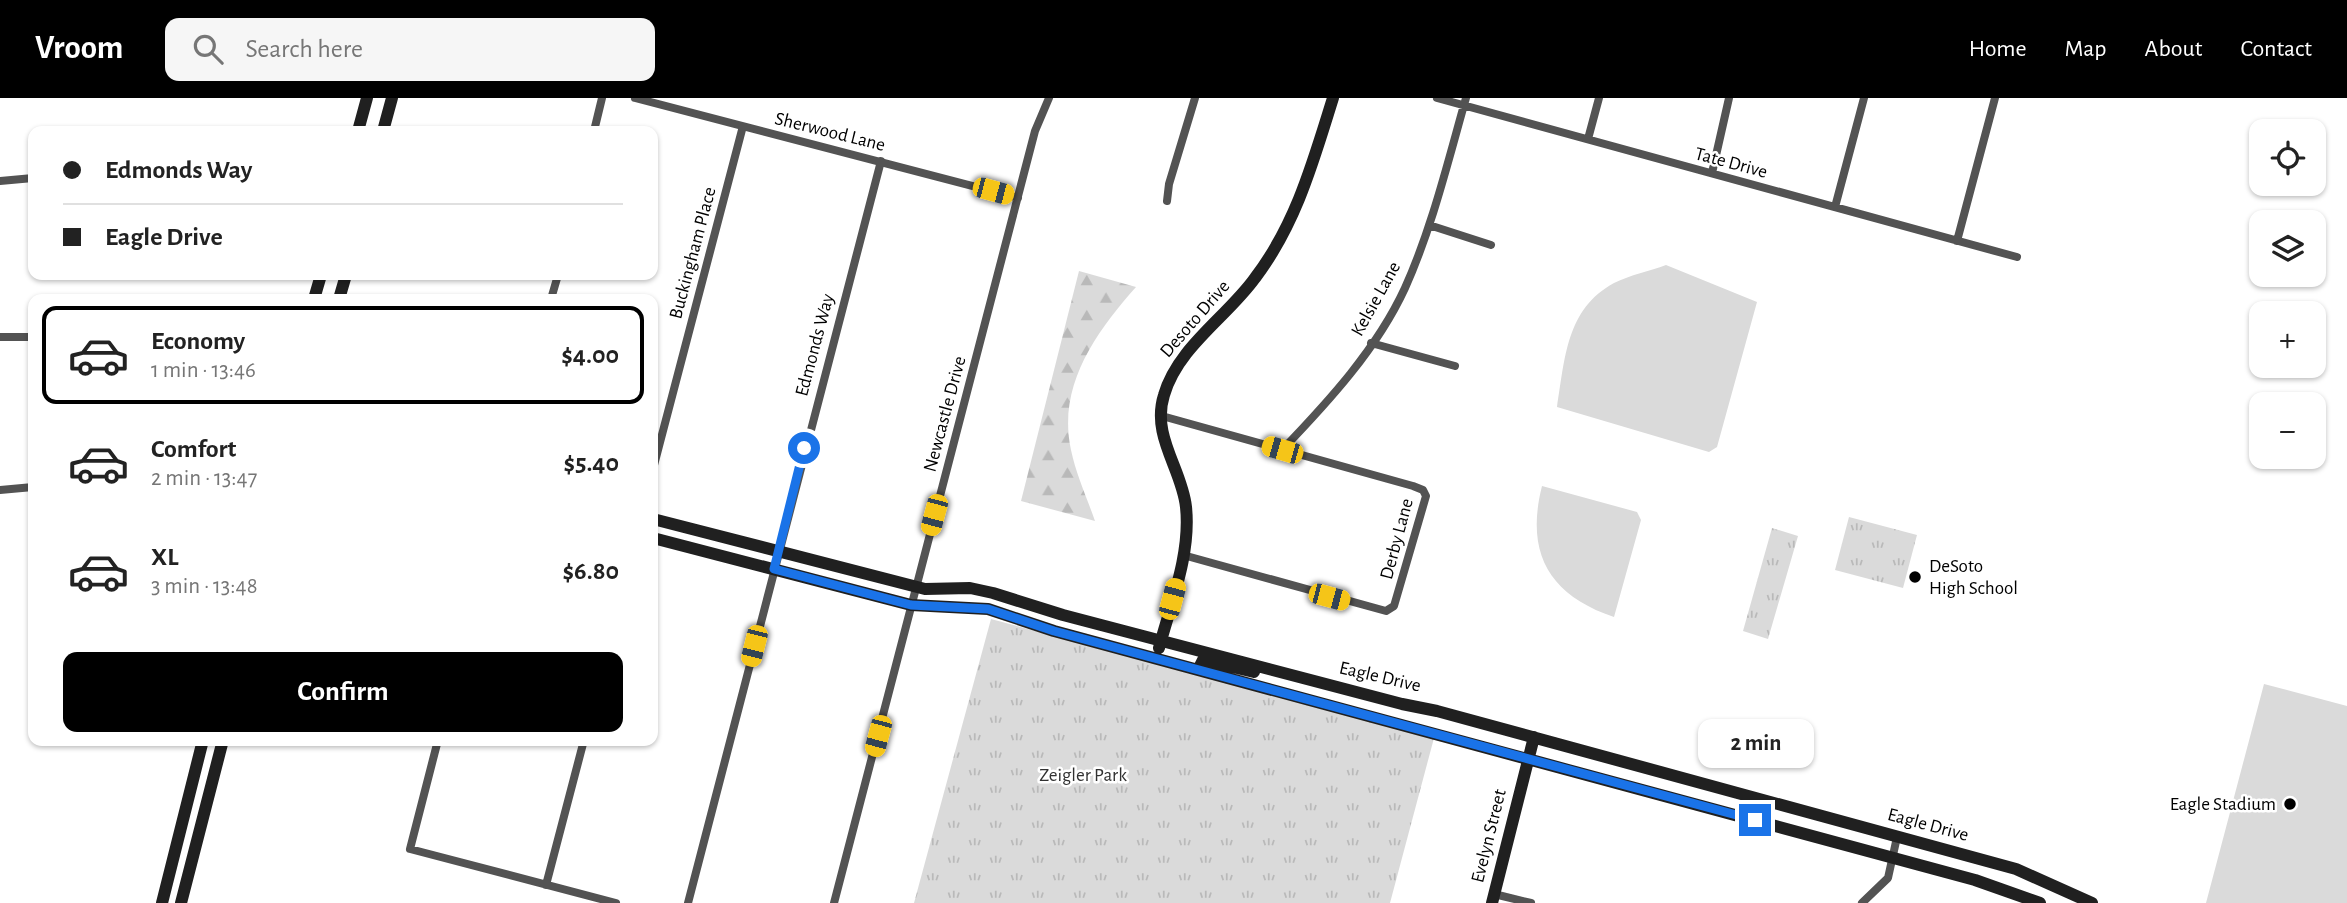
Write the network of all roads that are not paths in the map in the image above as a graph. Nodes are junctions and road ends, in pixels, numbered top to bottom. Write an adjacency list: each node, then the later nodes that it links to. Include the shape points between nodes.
1 (367, 98): 14 (street)
2 (392, 98): 15 (street)
3 (602, 98): 16 (street)
4 (635, 98): 17 (street, Sherwood Lane)
5 (1049, 98): 23 (street, Newcastle Drive, via 1035,131)
6 (1195, 98): 24 (street)
7 (1333, 98): 34 (street, Desoto Drive, via 1293,216 1255,279 1182,358 1163,397)
8 (1437, 98): 13 (street, Tate Drive)
9 (1599, 98): 18 (street)
10 (1730, 98): 20 (street)
11 (1864, 98): 25 (street)
12 (1995, 98): 27 (street)
13 (1465, 102): 18 (street, Tate Drive); 26 (street, Kelsie Lane)
14 (359, 126)
15 (384, 126)
16 (595, 126)
17 (743, 126): 19 (street, Sherwood Lane); 36 (street, Buckingham Place)
18 (1588, 139): 20 (street, Tate Drive)
19 (881, 161): 23 (street, Sherwood Lane); 41 (street, Edmonds Way)
20 (1712, 173): 25 (street, Tate Drive)
21 (28, 178): 22 (street)
22 (0, 181)
23 (1018, 198): 44 (street, Newcastle Drive)
24 (1167, 201)
25 (1835, 207): 27 (street, Tate Drive)
26 (1429, 225): 28 (street); 32 (street, Kelsie Lane, via 1404,288)
27 (1957, 241): 29 (street, Tate Drive)
28 (1491, 245)
29 (2017, 257)
30 (0, 337): 31 (street)
31 (28, 337)
32 (1371, 343): 33 (street); 35 (street, Kelsie Lane, via 1330,400)
33 (1455, 366)
34 (1162, 416): 35 (street, Derby Lane); 42 (street, Desoto Drive, via 1165,447 1184,491 1187,534)
35 (1282, 450): 42 (street, Derby Lane, via 1423,490 1424,511 1395,606 1386,611 1373,609)
36 (658, 451)
37 (28, 487): 38 (street)
38 (0, 490)
39 (658, 520): 41 (street, Eagle Drive)
40 (658, 539): 43 (street, Eagle Drive)
41 (777, 551): 43 (street, Edmonds Way); 44 (street, Eagle Drive)
42 (1183, 555): 48 (street, Desoto Drive)
43 (774, 569): 46 (street, Eagle Drive); 71 (street, Edmonds Way)
44 (916, 587): 45 (street, Eagle Drive); 46 (street, Newcastle Drive)
45 (993, 593): 47 (street); 48 (street, Eagle Drive)
46 (911, 605): 47 (street, Eagle Drive); 72 (street, Newcastle Drive)
47 (988, 609): 49 (street, Eagle Drive)
48 (1161, 641): 49 (street, Desoto Drive); 51 (street, Eagle Drive)
49 (1156, 659): 50 (street, Eagle Drive)
50 (1198, 670): 51 (street, via 1203,660 1236,670); 53 (street, Eagle Drive)
51 (1296, 677): 52 (street, Eagle Drive)
52 (1430, 709): 53 (street); 54 (street, Eagle Drive)
53 (1424, 730): 59 (street, Eagle Drive)
54 (1534, 737): 59 (street, Evelyn Street); 60 (street, Eagle Drive)
55 (201, 746): 64 (street)
56 (221, 746): 66 (street)
57 (436, 746): 65 (street, via 410,849)
58 (582, 746): 65 (street)
59 (1529, 758): 61 (street, Eagle Drive); 67 (street, Evelyn Street)
60 (1707, 785): 61 (street); 62 (street, Eagle Drive)
61 (1702, 806): 63 (street, Eagle Drive)
62 (1897, 837): 63 (street); 76 (street, Eagle Drive, via 2016,869)
63 (1893, 858): 74 (street, via 1888,878); 75 (street, Eagle Drive)
64 (167, 881): 66 (street); 68 (street)
65 (546, 885): 70 (street)
66 (185, 886): 69 (street)
67 (1493, 899): 73 (street)
68 (162, 903)
69 (181, 903)
70 (616, 903)
71 (688, 903)
72 (834, 903)
73 (1531, 903)
74 (1862, 903)
75 (2040, 903)
76 (2092, 903)

